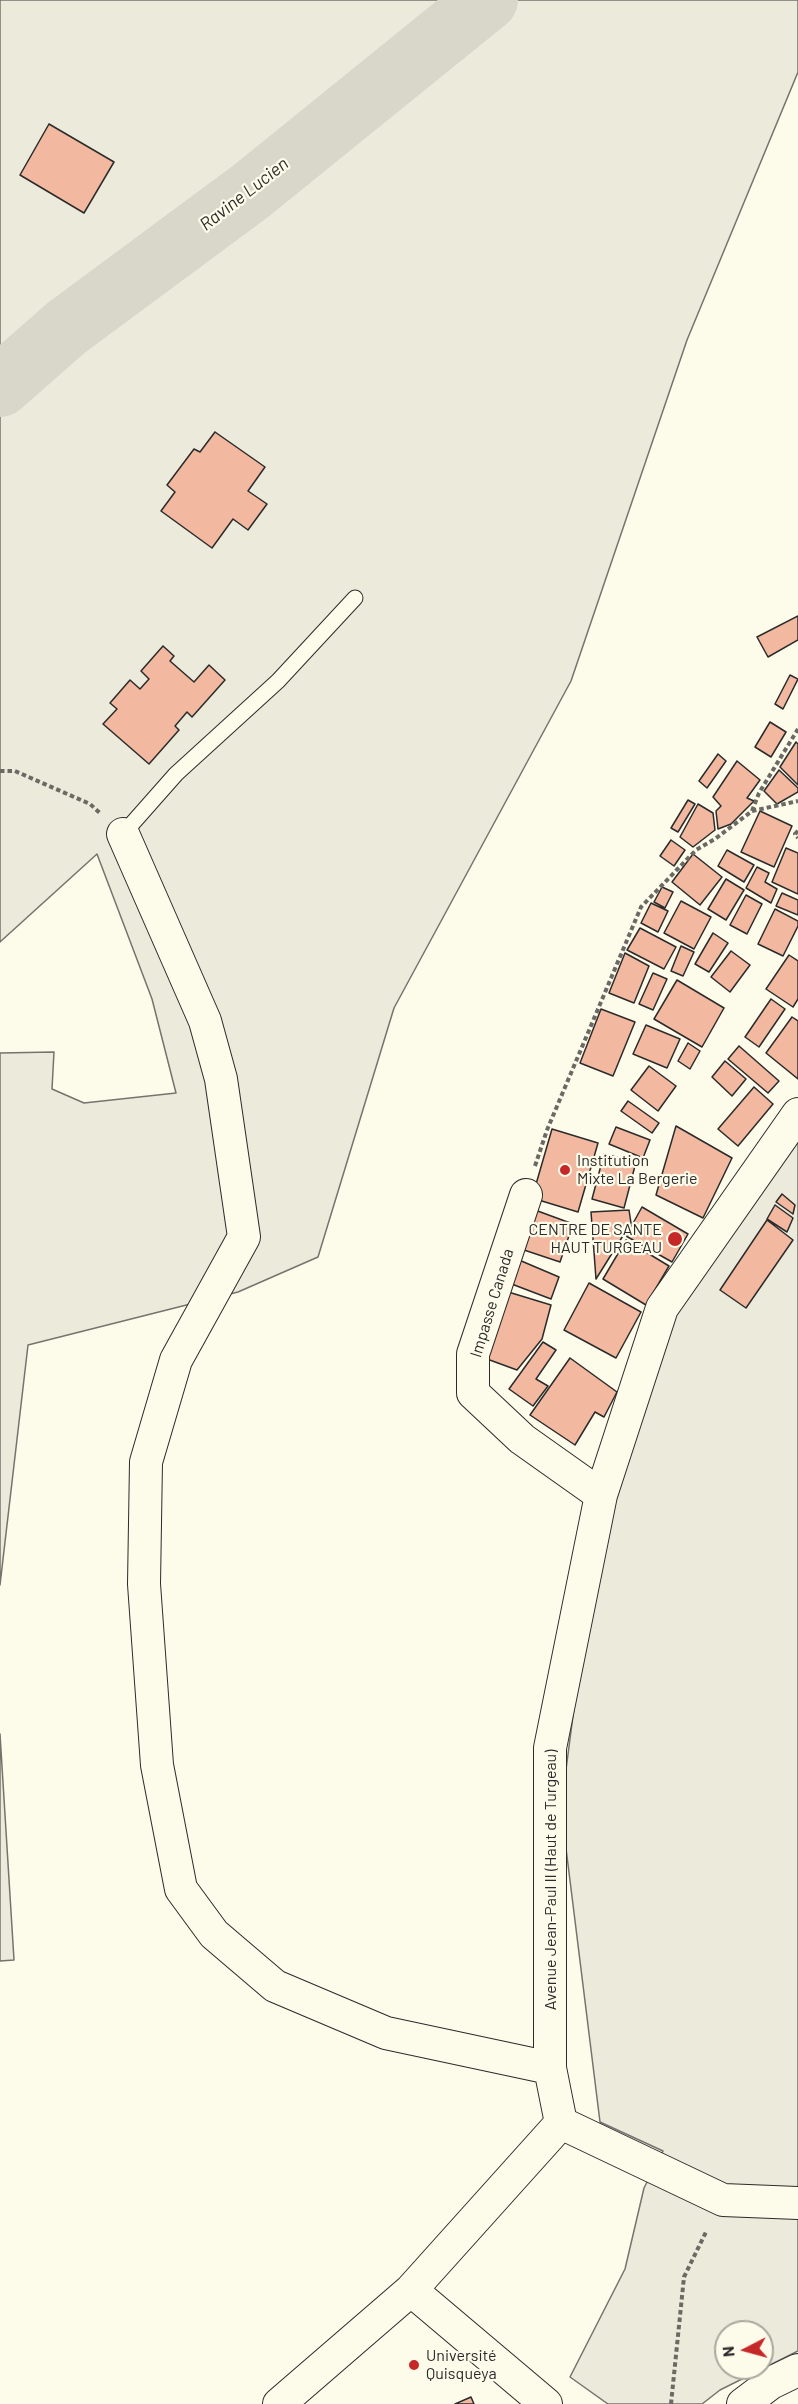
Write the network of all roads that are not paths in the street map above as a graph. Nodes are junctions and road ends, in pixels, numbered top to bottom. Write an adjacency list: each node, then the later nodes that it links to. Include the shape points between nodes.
1 (355, 598): 2 (lane, via 278,681 176,774)
2 (123, 834): 6 (street, via 205,1022 220,1079 244,1238 176,1360 146,1462 144,1584 157,1765 181,1889 214,1934 275,1986 386,2033)
3 (798, 1114): 5 (street, Avenue Jean-Paul II (Haut de Turgeau), via 662,1308)
4 (525, 1195): 5 (street, Impasse Canada, via 473,1354 473,1393 522,1439)
5 (601, 1495): 6 (street, Avenue Jean-Paul II (Haut de Turgeau), via 550,1748)
6 (550, 2068): 7 (street, Avenue Jean-Paul II (Haut de Turgeau))
7 (561, 2123): 8 (street, via 723,2200); 9 (street)
8 (798, 2203)
9 (411, 2290): 11 (street); 12 (street)
10 (798, 2370): 13 (street)
11 (532, 2398)
12 (279, 2404)
13 (743, 2404)

